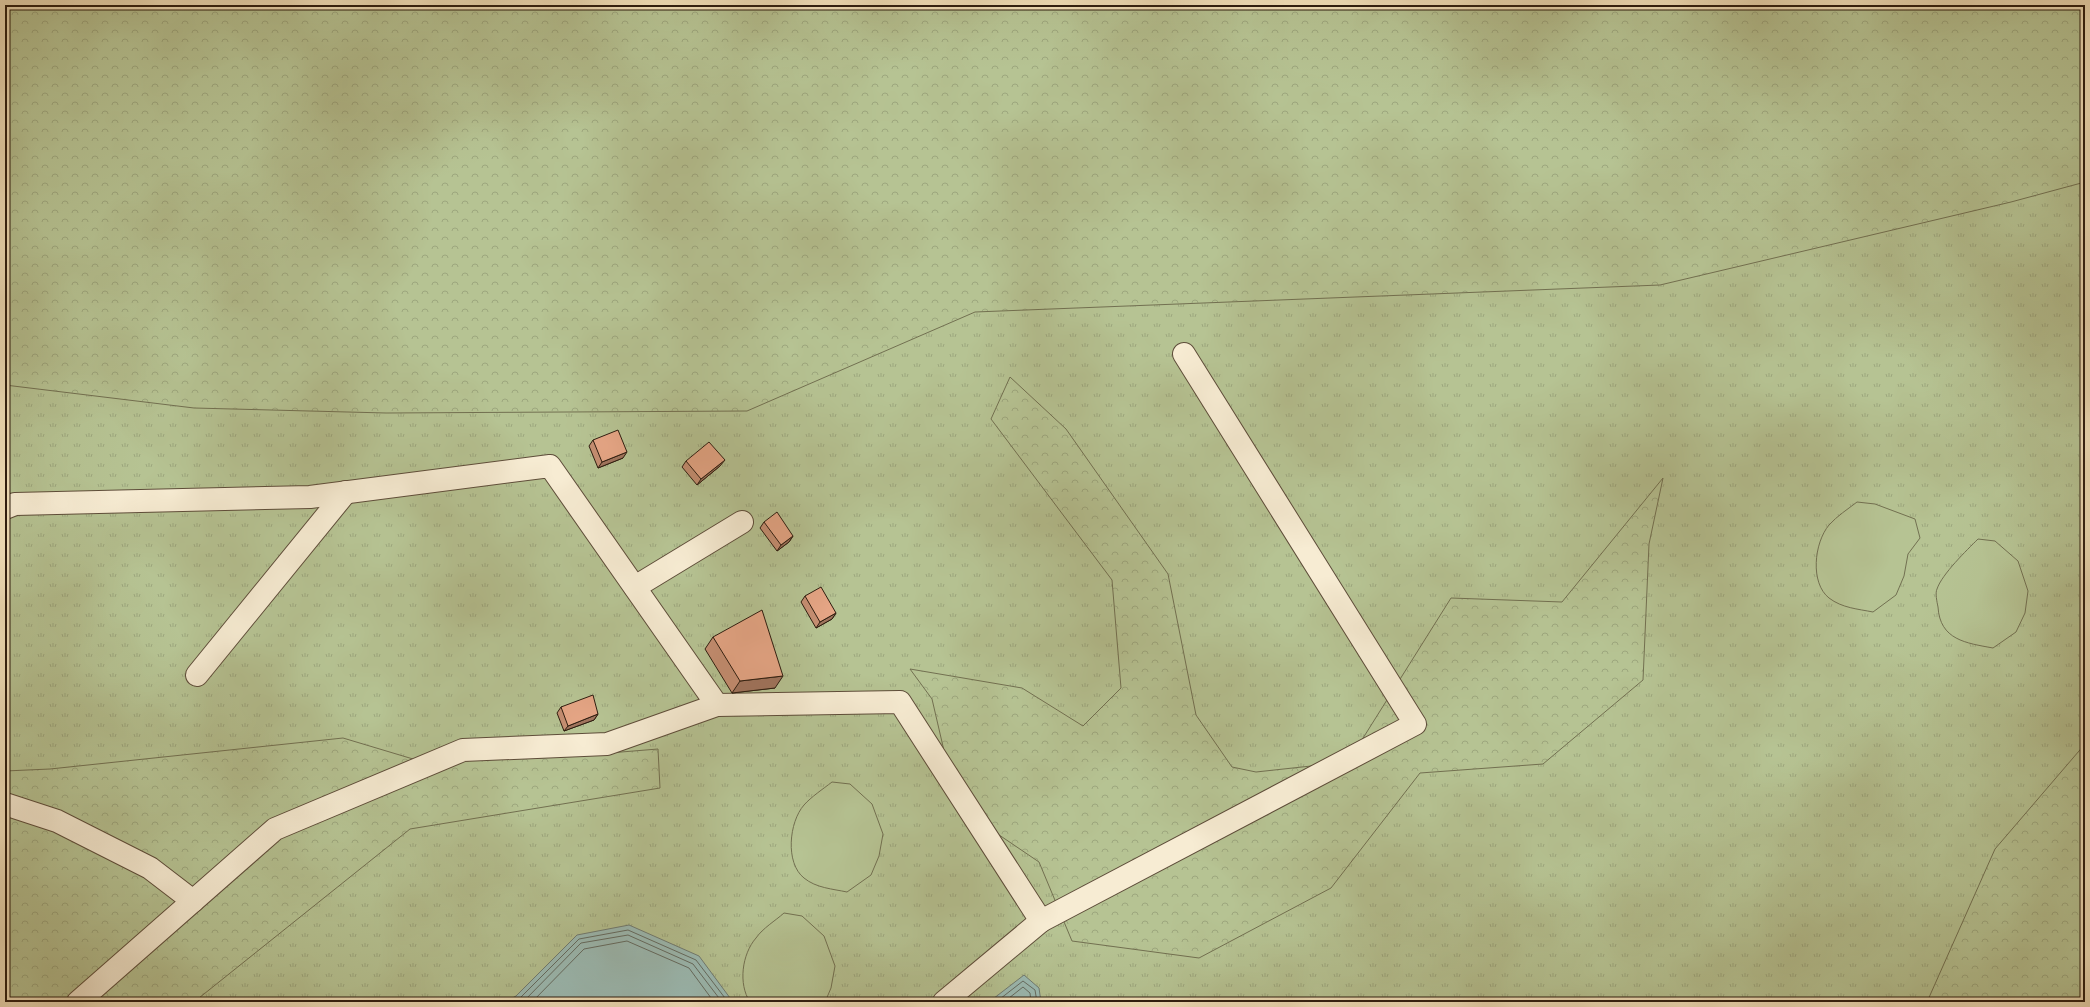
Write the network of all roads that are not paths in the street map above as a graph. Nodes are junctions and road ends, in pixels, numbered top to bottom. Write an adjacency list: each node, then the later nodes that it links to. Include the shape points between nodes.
1 (1184, 354): 10 (lane, via 1415,724)
2 (346, 492): 3 (lane, via 310,497 15,504); 5 (lane, via 550,466); 6 (lane)
3 (5, 508)
4 (742, 522): 5 (lane)
5 (635, 587): 7 (lane)
6 (197, 675)
7 (717, 705): 9 (lane, via 607,744 463,750 275,829); 10 (lane, via 900,702)
8 (5, 804): 9 (lane, via 57,821 150,868)
9 (193, 901): 11 (lane)
10 (1041, 921): 12 (lane)
11 (78, 1002)
12 (944, 1002)

